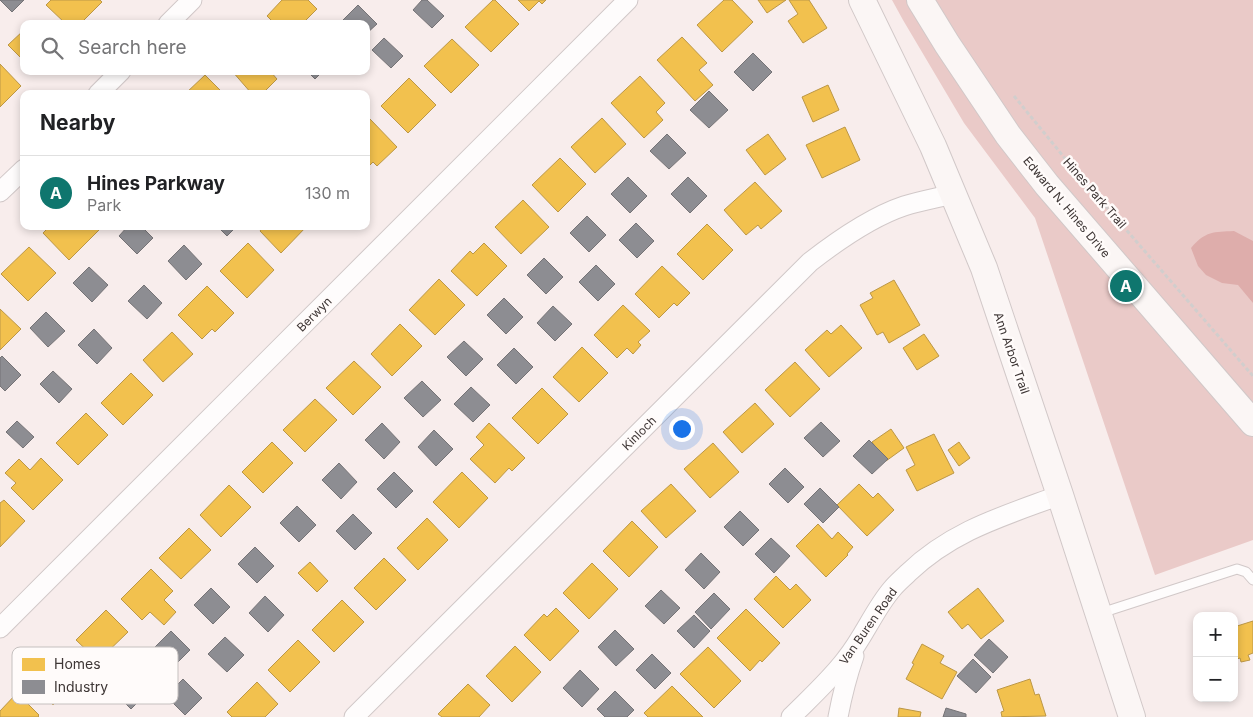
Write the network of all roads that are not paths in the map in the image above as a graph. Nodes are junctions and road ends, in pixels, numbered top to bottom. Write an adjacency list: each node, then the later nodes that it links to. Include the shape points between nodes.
1 (192, 0): 5 (street)
2 (628, 0): 15 (street, Berwyn)
3 (862, 0): 10 (street, Ann Arbor Trail)
4 (920, 0): 11 (street, Edward N. Hines Drive, via 1008,135 1047,186)
5 (172, 20)
6 (117, 75): 7 (street)
7 (102, 90)
8 (20, 173): 9 (street)
9 (0, 192)
10 (953, 194): 12 (street, Ann Arbor Trail, via 984,268); 17 (street, Kinloch, via 903,206 877,218 838,240 810,262)
11 (1253, 423)
12 (1060, 496): 14 (street, Ann Arbor Trail); 16 (street, Van Buren Road, via 974,528 940,547 892,588)
13 (1253, 580): 14 (lane, via 1237,568)
14 (1099, 614): 20 (street, Ann Arbor Trail)
15 (0, 628)
16 (863, 634): 18 (street, Van Buren Road, via 828,681); 19 (street, via 848,673)
17 (354, 717)
18 (791, 717)
19 (838, 717)
20 (1132, 717)

